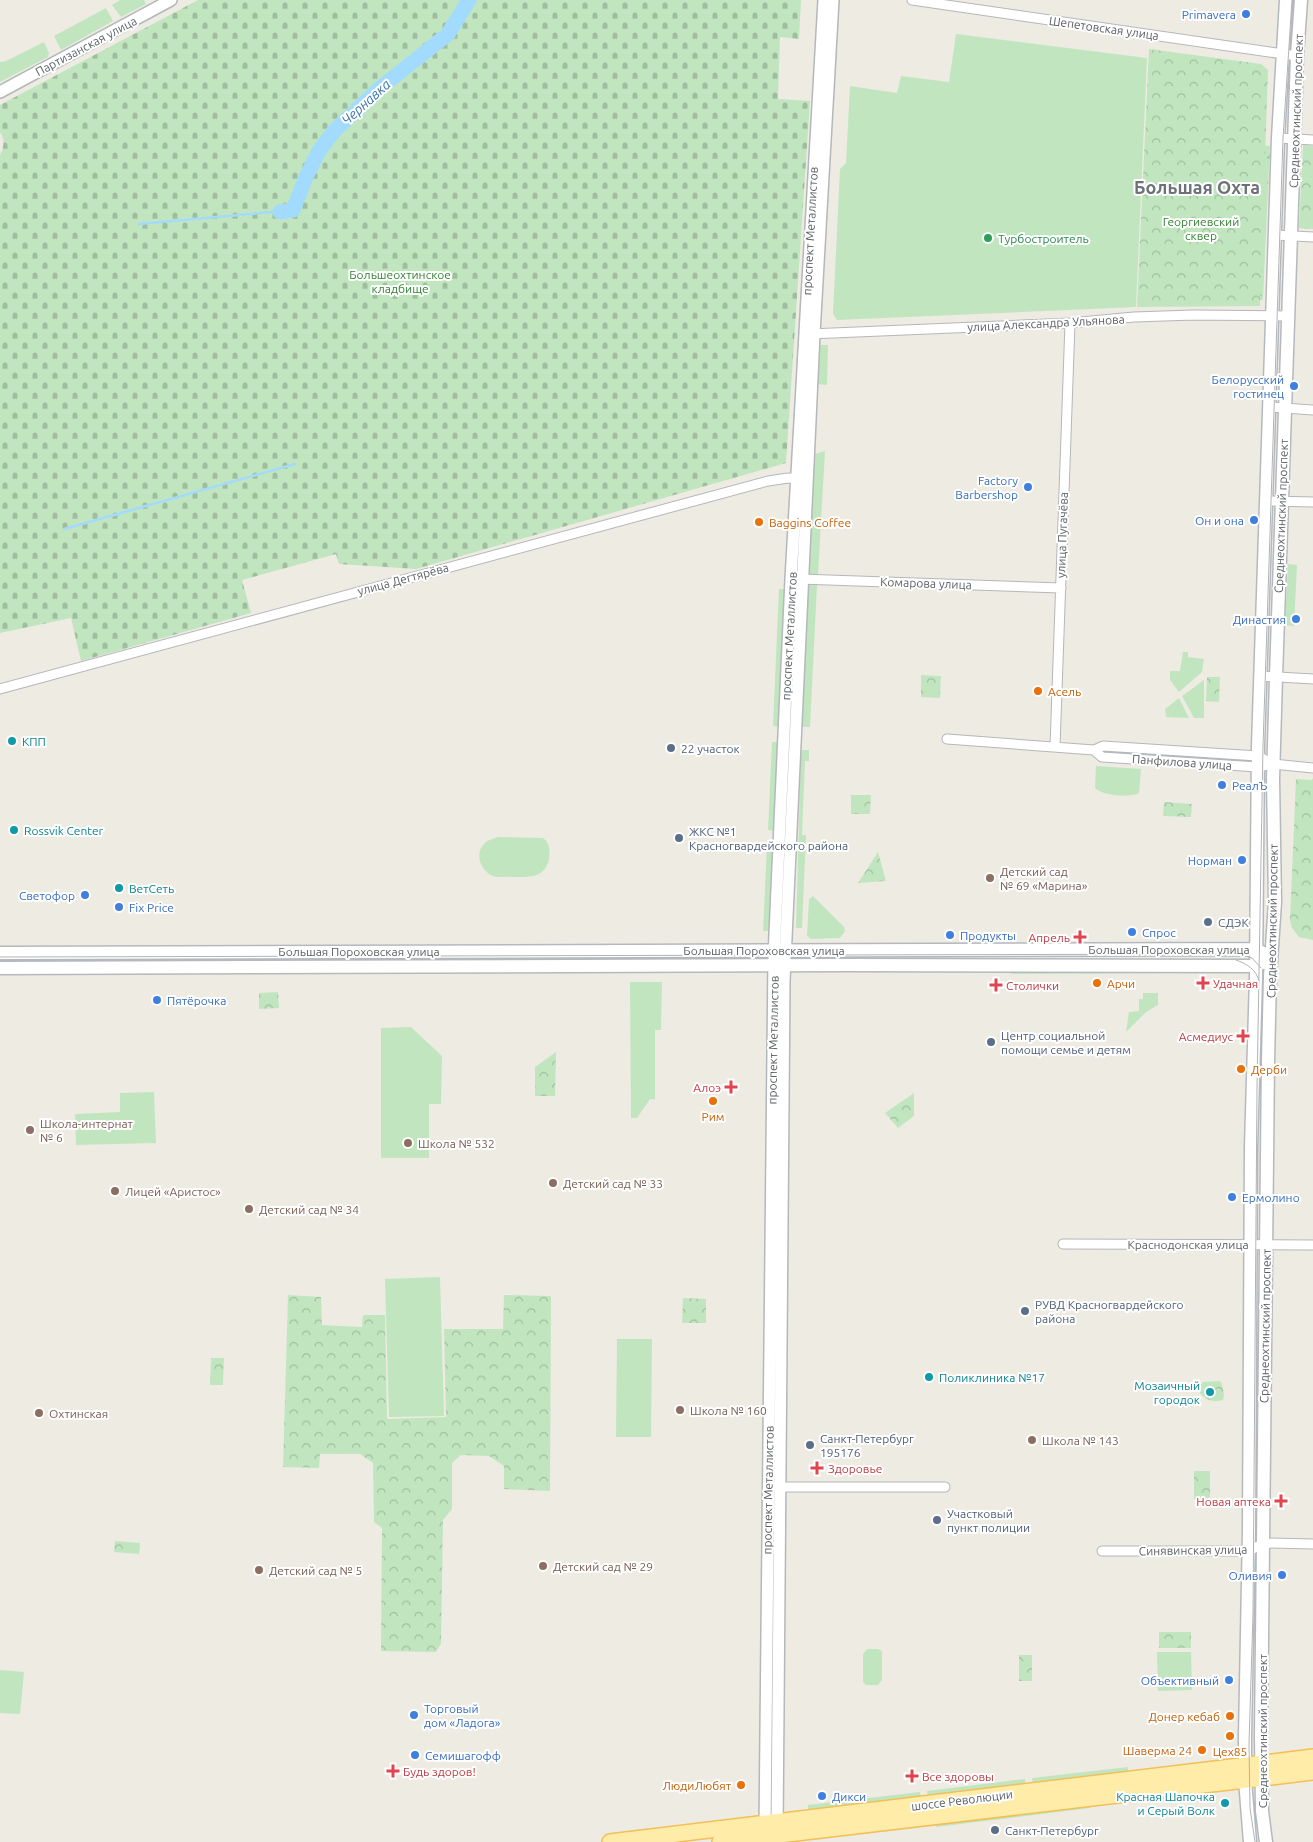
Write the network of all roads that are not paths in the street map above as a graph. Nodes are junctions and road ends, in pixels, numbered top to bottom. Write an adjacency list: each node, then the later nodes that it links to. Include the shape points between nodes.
1 (171, 0): 9 (street, Партизанская улица)
2 (824, 0): 19 (street, проспект Металлистов)
3 (833, 0): 19 (street, проспект Металлистов)
4 (912, 0): 7 (street, Шепетовская улица)
5 (1286, 0): 7 (main road, Среднеохтинский проспект)
6 (1302, 0): 8 (main road, Среднеохтинский проспект)
7 (1282, 54): 8 (street, Шепетовская улица); 10 (main road, Среднеохтинский проспект)
8 (1297, 56): 11 (main road, Среднеохтинский проспект)
9 (0, 92)
10 (1278, 138): 11 (street); 13 (main road, Среднеохтинский проспект)
11 (1294, 139): 12 (street); 14 (main road, Среднеохтинский проспект)
12 (1313, 140)
13 (1275, 235): 14 (street); 16 (main road, Среднеохтинский проспект)
14 (1291, 236): 15 (street); 17 (main road, Среднеохтинский проспект)
15 (1313, 237)
16 (1272, 315): 17 (street, улица Александра Ульянова); 18 (street, улица Александра Ульянова, via 1159,316); 20 (main road, Среднеохтинский проспект)
17 (1288, 316): 21 (main road, Среднеохтинский проспект)
18 (1070, 323): 19 (street, улица Александра Ульянова); 28 (street, улица Пугачёва)
19 (809, 334): 23 (street, проспект Металлистов)
20 (1269, 407): 21 (street); 24 (main road, Среднеохтинский проспект)
21 (1285, 408): 22 (street); 25 (main road, Среднеохтинский проспект)
22 (1313, 410)
23 (802, 479): 27 (street, проспект Металлистов); 32 (street, улица Дегтярёва, via 768,480)
24 (1266, 501): 25 (street); 29 (main road, Среднеохтинский проспект)
25 (1282, 501): 26 (street); 30 (main road, Среднеохтинский проспект)
26 (1313, 502)
27 (797, 579): 28 (street, Комарова улица); 39 (street, проспект Металлистов)
28 (1061, 588): 34 (street, улица Пугачёва)
29 (1260, 676): 30 (street); 35 (main road, Среднеохтинский проспект)
30 (1276, 677): 31 (street); 36 (main road, Среднеохтинский проспект)
31 (1313, 679)
32 (0, 689)
33 (948, 739): 34 (street, Панфилова улица)
34 (1055, 747): 35 (street, Панфилова улица, via 1094,750 1102,746)
35 (1258, 762): 36 (street, Панфилова улица); 38 (main road, Среднеохтинский проспект)
36 (1273, 764): 37 (street, Панфилова улица); 41 (main road, Среднеохтинский проспект)
37 (1313, 768)
38 (1256, 949): 39 (main road, Большая Пороховская улица); 41 (main road, Большая Пороховская улица); 43 (main road, Среднеохтинский проспект)
39 (779, 950): 40 (main road, Большая Пороховская улица); 42 (street, проспект Металлистов)
40 (0, 953)
41 (1272, 957): 43 (main road, Большая Пороховская улица); 47 (main road, Среднеохтинский проспект)
42 (779, 966): 43 (main road, Большая Пороховская улица); 44 (main road, Большая Пороховская улица); 49 (street, проспект Металлистов)
43 (1256, 966): 46 (main road, Среднеохтинский проспект)
44 (0, 968)
45 (1063, 1244): 46 (street, Краснодонская улица)
46 (1250, 1244): 47 (street, Краснодонская улица); 54 (main road, Среднеохтинский проспект)
47 (1266, 1244): 48 (street, Краснодонская улица); 51 (main road, Среднеохтинский проспект)
48 (1313, 1245)
49 (774, 1487): 50 (street); 59 (street, проспект Металлистов)
50 (945, 1487)
51 (1264, 1543): 52 (street, Синявинская улица); 54 (street, Синявинская улица); 56 (main road, Среднеохтинский проспект)
52 (1313, 1544)
53 (1102, 1551): 54 (street, Синявинская улица)
54 (1249, 1551): 58 (main road, Среднеохтинский проспект)
55 (1313, 1757): 56 (main road, шоссе Революции)
56 (1261, 1771): 57 (main road, шоссе Революции); 58 (main road, шоссе Революции); 63 (main road, Среднеохтинский проспект)
57 (1313, 1772)
58 (1245, 1773): 59 (main road, шоссе Революции); 62 (main road, Среднеохтинский проспект)
59 (771, 1834): 60 (main road, шоссе Революции); 61 (main road, шоссе Революции)
60 (610, 1842)
61 (720, 1842)
62 (1250, 1842)
63 (1266, 1842)

